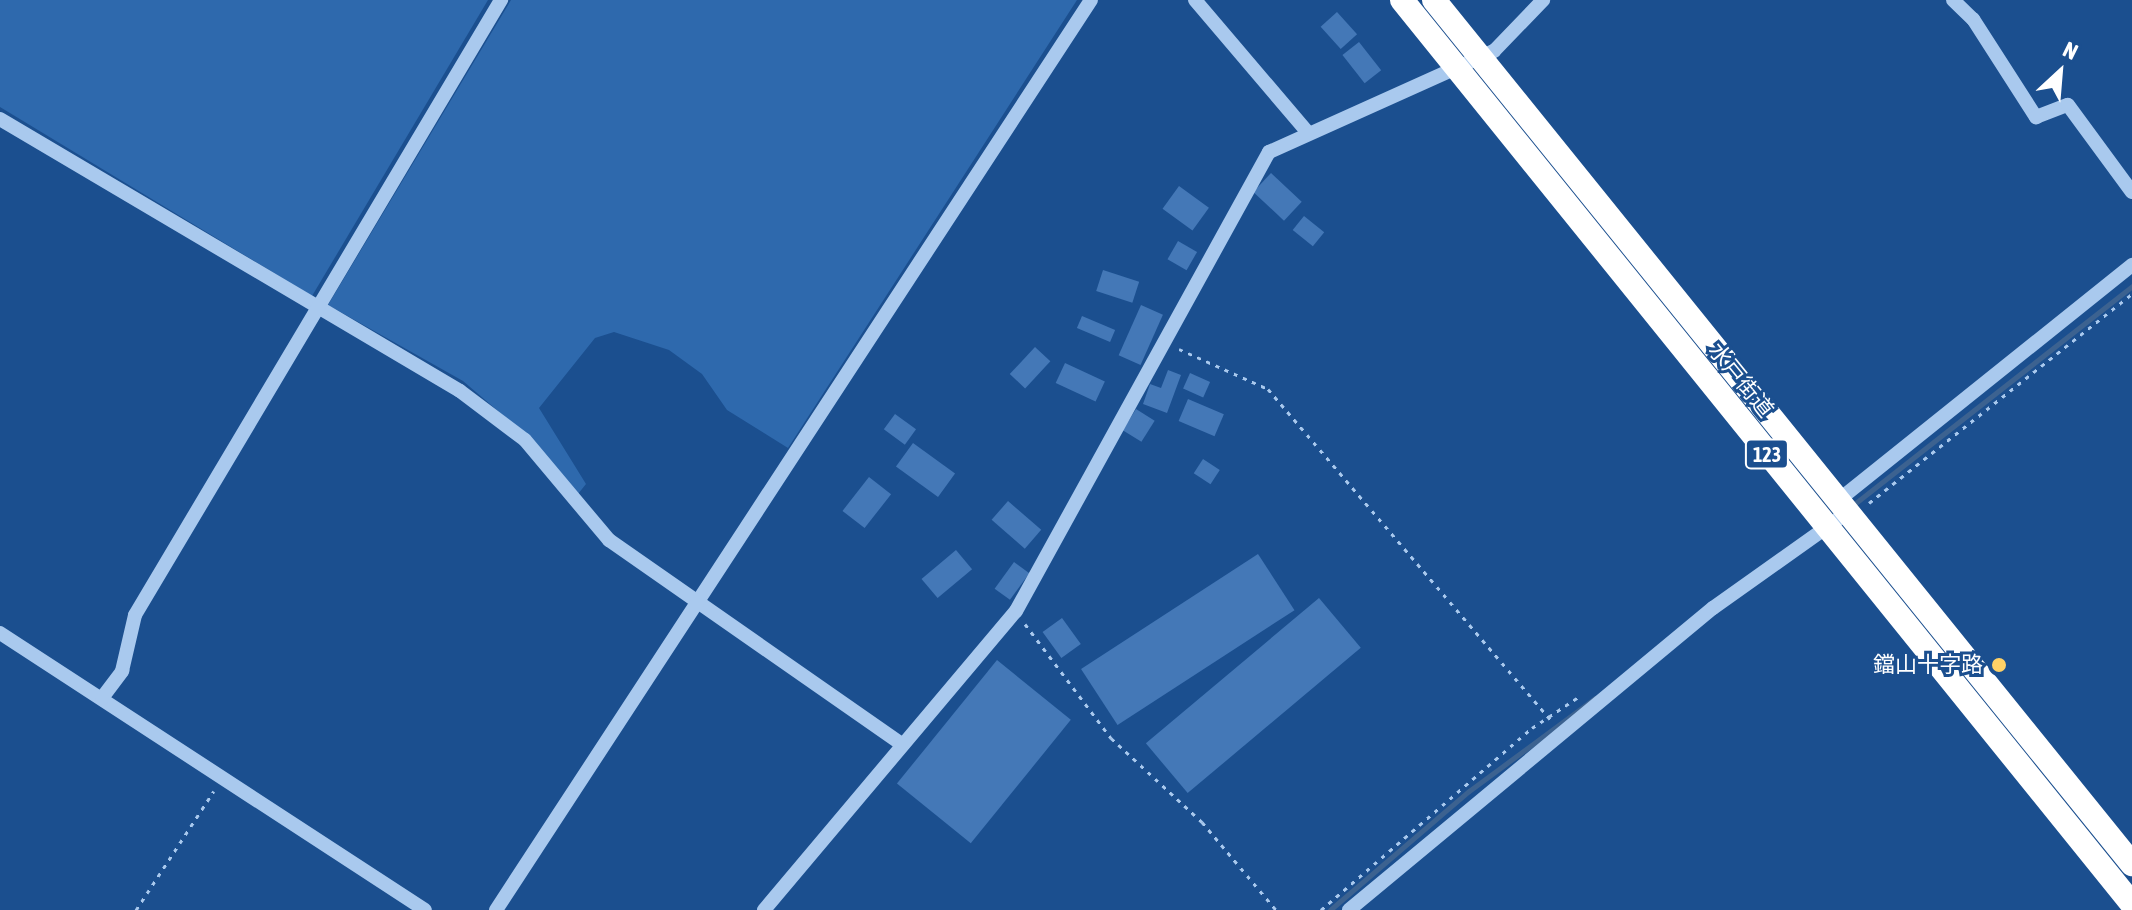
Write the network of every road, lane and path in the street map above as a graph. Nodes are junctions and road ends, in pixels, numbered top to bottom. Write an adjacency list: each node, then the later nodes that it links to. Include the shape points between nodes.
1 (501, 0): 14 (street)
2 (1091, 0): 17 (street)
3 (1195, 0): 10 (street)
4 (1402, 0): 8 (highway, 水戸街道 / 123)
5 (1543, 0): 8 (street)
6 (1953, 0): 11 (street, via 1973,19 2036,117 2068,105)
7 (1435, 1): 8 (highway, 水戸街道 / 123)
8 (1467, 65): 10 (street); 16 (highway, 水戸街道 / 123)
9 (0, 119): 14 (street)
10 (1308, 133): 15 (street, via 1269,152 1255,170)
11 (2132, 192)
12 (2132, 265): 16 (street)
13 (2132, 294): 16 (path)
14 (316, 309): 17 (street, via 460,391 525,440 609,540); 20 (street, via 135,615 122,671)
15 (1161, 341): 18 (street); 21 (path, via 1268,389)
16 (1839, 516): 21 (street); 24 (highway, 水戸街道 / 123); 25 (highway, 水戸街道 / 123)
17 (701, 600): 22 (street); 28 (street)
18 (1016, 611): 22 (street); 30 (path, via 1111,738 1202,822)
19 (0, 633): 20 (street)
20 (102, 698): 23 (street)
21 (1560, 731): 31 (street)
22 (903, 745): 29 (street)
23 (222, 777): 26 (path); 27 (street)
24 (2132, 864)
25 (2132, 904)
26 (136, 910)
27 (425, 910)
28 (496, 910)
29 (764, 910)
30 (1276, 910)
31 (1349, 910)

